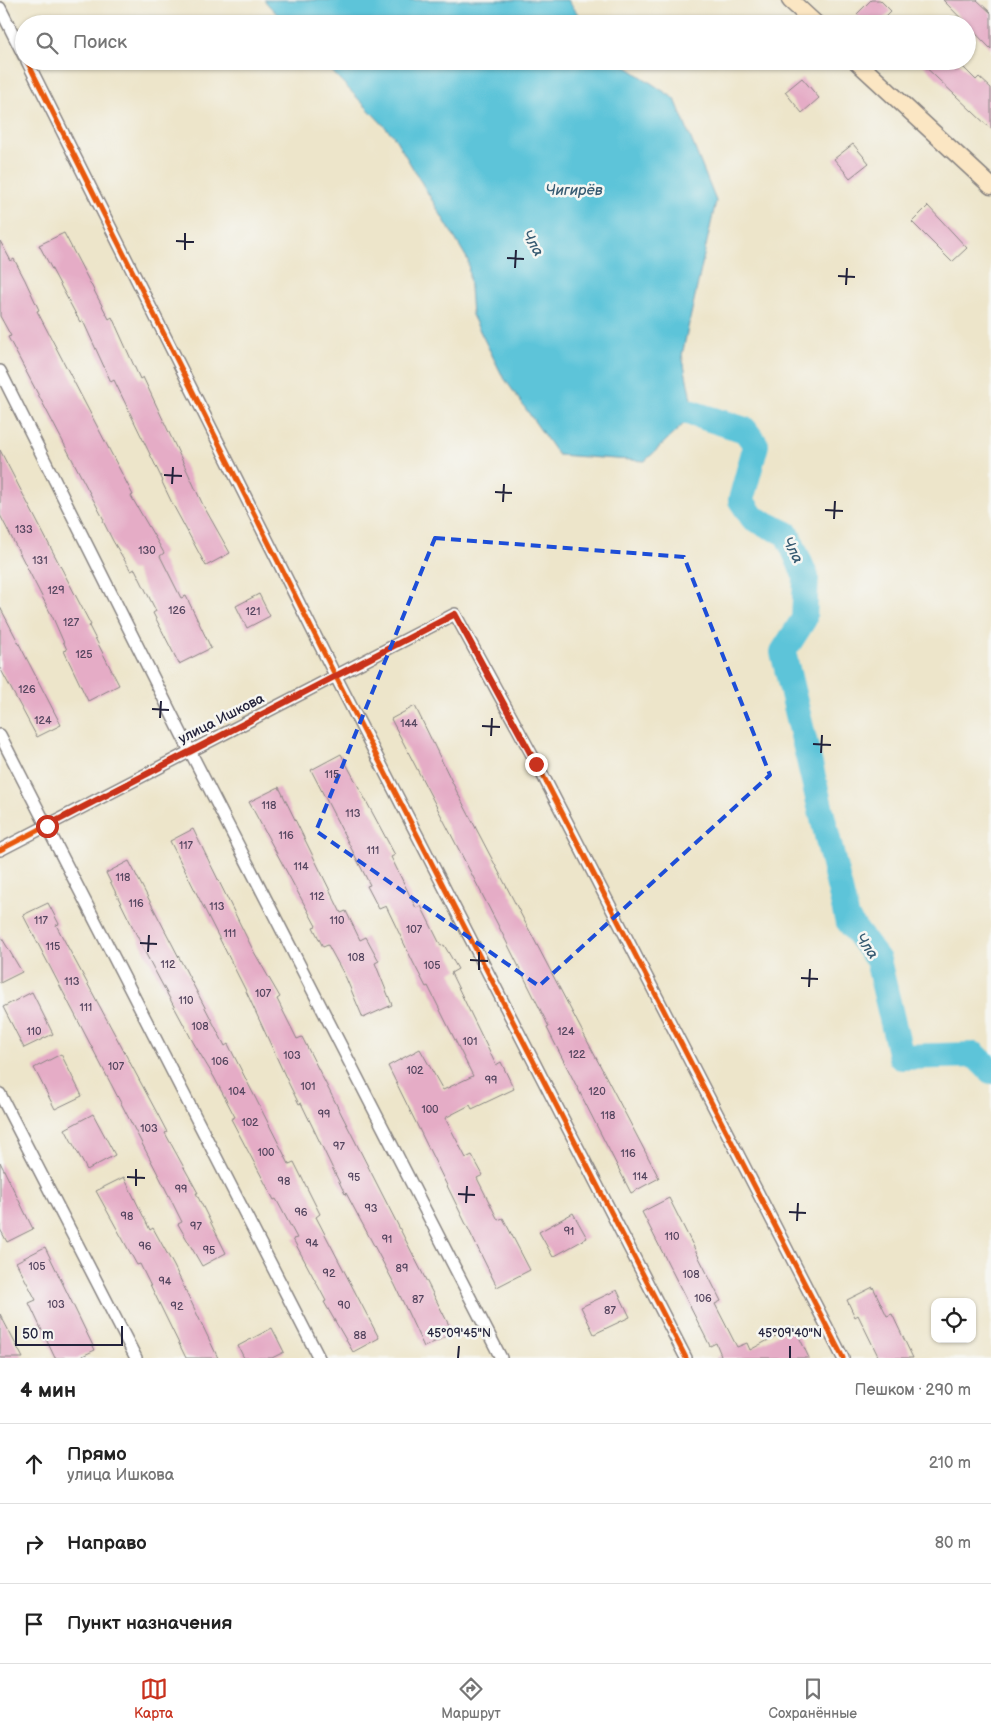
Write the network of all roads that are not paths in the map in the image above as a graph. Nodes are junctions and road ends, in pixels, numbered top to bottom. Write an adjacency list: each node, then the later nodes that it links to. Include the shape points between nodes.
1 (790, 0): 3 (street)
2 (0, 8): 4 (street)
3 (806, 15)
4 (15, 38)
5 (32, 70): 9 (street)
6 (866, 70): 7 (street)
7 (991, 186)
8 (0, 371): 11 (street)
9 (336, 677): 11 (street, улица Ишкова); 18 (street); 19 (street, улица Ишкова, via 455,614)
10 (0, 735): 12 (street)
11 (190, 751): 12 (street, улица Ишкова); 17 (street)
12 (47, 826): 13 (street, улица Ишкова); 16 (street)
13 (0, 850)
14 (0, 1094): 15 (street)
15 (136, 1358)
16 (319, 1358)
17 (501, 1358)
18 (686, 1358)
19 (843, 1358)

